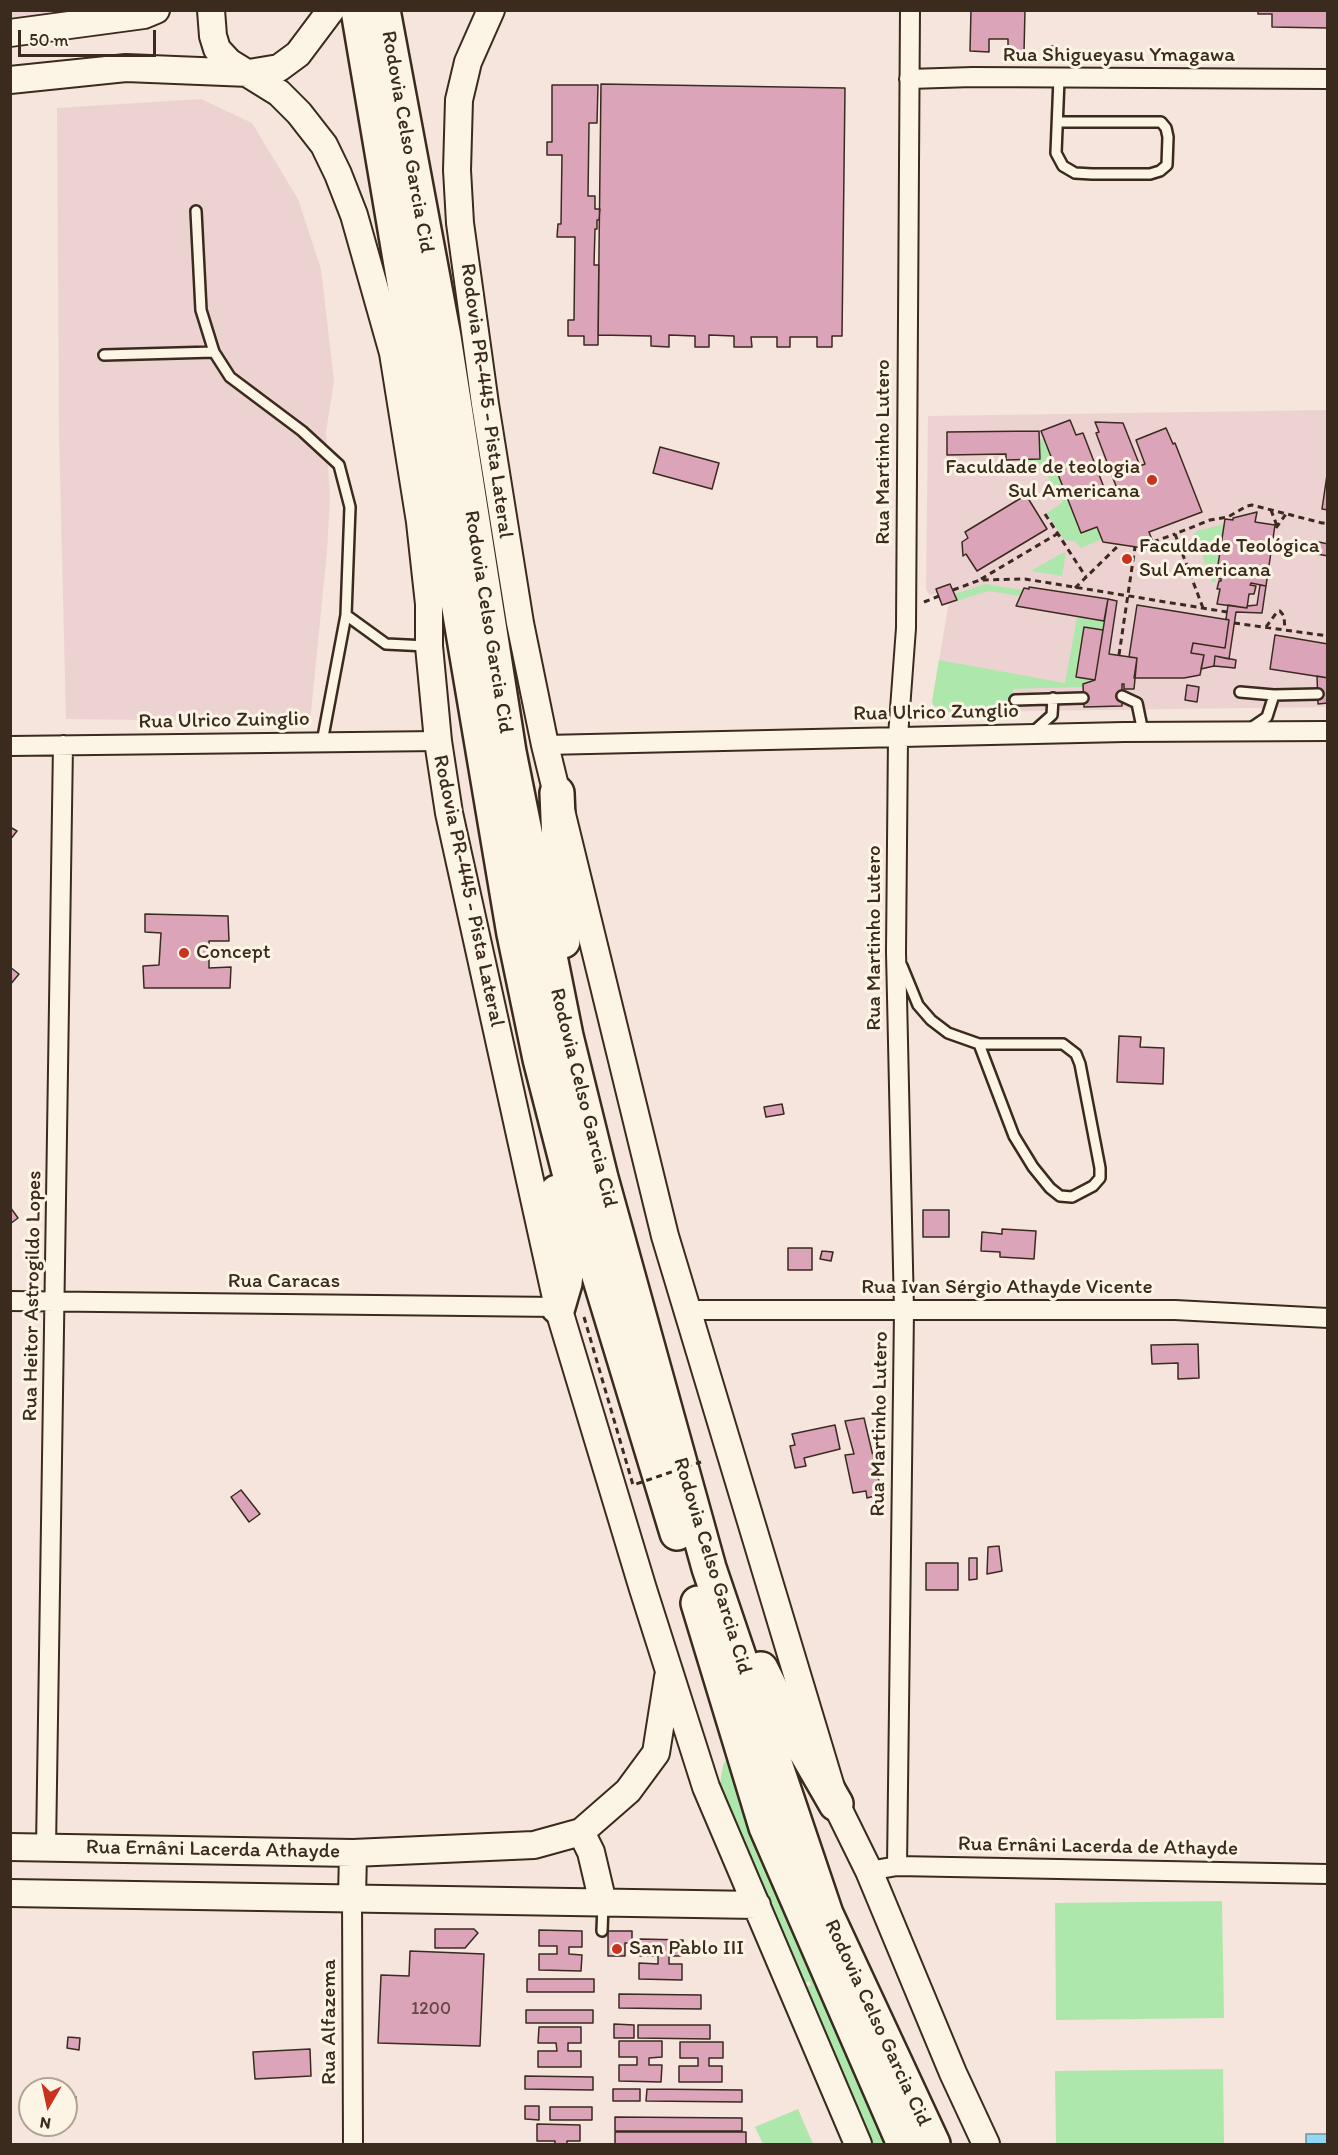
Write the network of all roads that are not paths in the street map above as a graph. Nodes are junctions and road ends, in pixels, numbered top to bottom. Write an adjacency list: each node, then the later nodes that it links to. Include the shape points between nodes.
1 (156, 10): 8 (street, via 144,15)
2 (211, 10): 10 (street, Rodovia PR-445 - Pista Lateral, via 217,49 229,62)
3 (331, 10): 10 (street, via 298,54 279,68)
4 (358, 10): 9 (highway, Rodovia Celso Garcia Cid)
5 (383, 10): 9 (highway, Rodovia Celso Garcia Cid)
6 (491, 10): 38 (street, Rodovia PR-445 - Pista Lateral, via 468,62 459,100 460,223 520,623)
7 (910, 10): 14 (street, Rua Martinho Lutero)
8 (10, 33)
9 (380, 68): 34 (highway, Rodovia Celso Garcia Cid); 42 (highway, Rodovia Celso Garcia Cid, via 444,337 509,752)
10 (249, 73): 13 (street, via 126,68); 19 (street, Rodovia PR-445 - Pista Lateral, via 279,93 324,145 354,215 393,353)
11 (1059, 79): 12 (street, Rua Shigueyasu Ymagawa); 14 (street, Rua Shigueyasu Ymagawa); 15 (lane)
12 (1328, 79)
13 (10, 80)
14 (909, 80): 33 (street, Rua Martinho Lutero, via 906,628)
15 (1058, 122): 15 (lane, via 1056,153 1063,166 1075,172 1150,174 1167,165 1168,137 1161,122)
16 (196, 211): 17 (lane, via 201,310)
17 (214, 352): 18 (lane); 20 (lane, via 230,377 302,431 339,465 350,507)
18 (104, 355)
19 (420, 522): 21 (street, Rodovia PR-445 - Pista Lateral, via 429,604); 34 (highway)
20 (346, 615): 21 (lane, via 386,644); 36 (lane)
21 (429, 646): 35 (street, Rodovia PR-445 - Pista Lateral)
22 (1240, 692): 24 (lane)
23 (1318, 694): 24 (lane)
24 (1274, 695): 31 (lane, via 1267,717)
25 (1122, 696): 30 (lane, via 1137,703)
26 (1053, 698): 27 (lane); 28 (lane); 32 (lane, via 1052,715)
27 (1083, 698)
28 (1015, 700)
29 (1328, 731): 31 (street, Rua Ulrico Zunglio)
30 (1143, 732): 31 (street, Rua Ulrico Zunglio); 32 (street, Rua Ulrico Zunglio)
31 (1246, 732)
32 (1030, 734): 33 (street, Rua Ulrico Zunglio)
33 (898, 736): 38 (street, Rua Ulrico Zunglio); 41 (street, Rua Martinho Lutero)
34 (481, 739): 44 (highway, Rodovia Celso Garcia Cid)
35 (438, 741): 36 (street, Rua Ulrico Zuinglio); 49 (street, Rodovia PR-445 - Pista Lateral, via 449,813 546,1256)
36 (322, 742): 37 (street, Rua Ulrico Zuinglio)
37 (63, 745): 39 (street, Rua Ulrico Zuinglio); 46 (street, Rua Heitor Astrogildo Lopes)
38 (545, 745): 40 (street, Rodovia PR-445 - Pista Lateral)
39 (10, 746)
40 (557, 793): 42 (highway); 47 (street, via 665,1236)
41 (896, 952): 43 (lane, via 918,1005 931,1020 948,1033); 48 (street, Rua Martinho Lutero)
42 (566, 1036): 51 (highway, Rodovia Celso Garcia Cid, via 601,1178)
43 (980, 1044): 43 (lane, via 1014,1136 1033,1167 1060,1196 1072,1197 1094,1186 1100,1178 1100,1168 1076,1054 1063,1044)
44 (540, 1059): 49 (highway); 68 (highway, Rodovia Celso Garcia Cid, via 578,1207 766,1827)
45 (10, 1301): 46 (street, Rua Caracas)
46 (56, 1302): 49 (street, Rua Caracas); 56 (street, Rua Heitor Astrogildo Lopes)
47 (687, 1310): 48 (street, Rua Ivan Sérgio Athayde Vicente); 53 (street)
48 (904, 1311): 50 (street, Rua Ivan Sérgio Athayde Vicente, via 1175,1310); 58 (street, Rua Martinho Lutero)
49 (571, 1312): 52 (street)
50 (1328, 1318)
51 (709, 1568): 53 (highway, via 780,1707); 69 (highway, Rodovia Celso Garcia Cid, via 826,1914)
52 (668, 1672): 54 (street, via 656,1753 628,1791); 64 (street, via 706,1786)
53 (836, 1804): 59 (street)
54 (581, 1832): 57 (street, via 534,1845); 63 (street, via 591,1852)
55 (10, 1847): 56 (street, Rua Ernâni Lacerda Athayde)
56 (46, 1847): 57 (street, Rua Ernâni Lacerda Athayde)
57 (353, 1853): 62 (street, Rua Ernâni Lacerda Athayde)
58 (897, 1866): 59 (street, Rua Ernâni Lacerda de Athayde); 60 (street, Rua Ernâni Lacerda de Athayde)
59 (869, 1872): 70 (street)
60 (1328, 1874)
61 (10, 1893): 62 (street)
62 (352, 1898): 63 (street); 66 (street, Rua Alfazema)
63 (603, 1903): 64 (street); 65 (lane)
64 (757, 1905): 67 (street)
65 (602, 1932)
66 (353, 2145)
67 (858, 2145)
68 (904, 2145)
69 (933, 2145)
70 (986, 2145)

